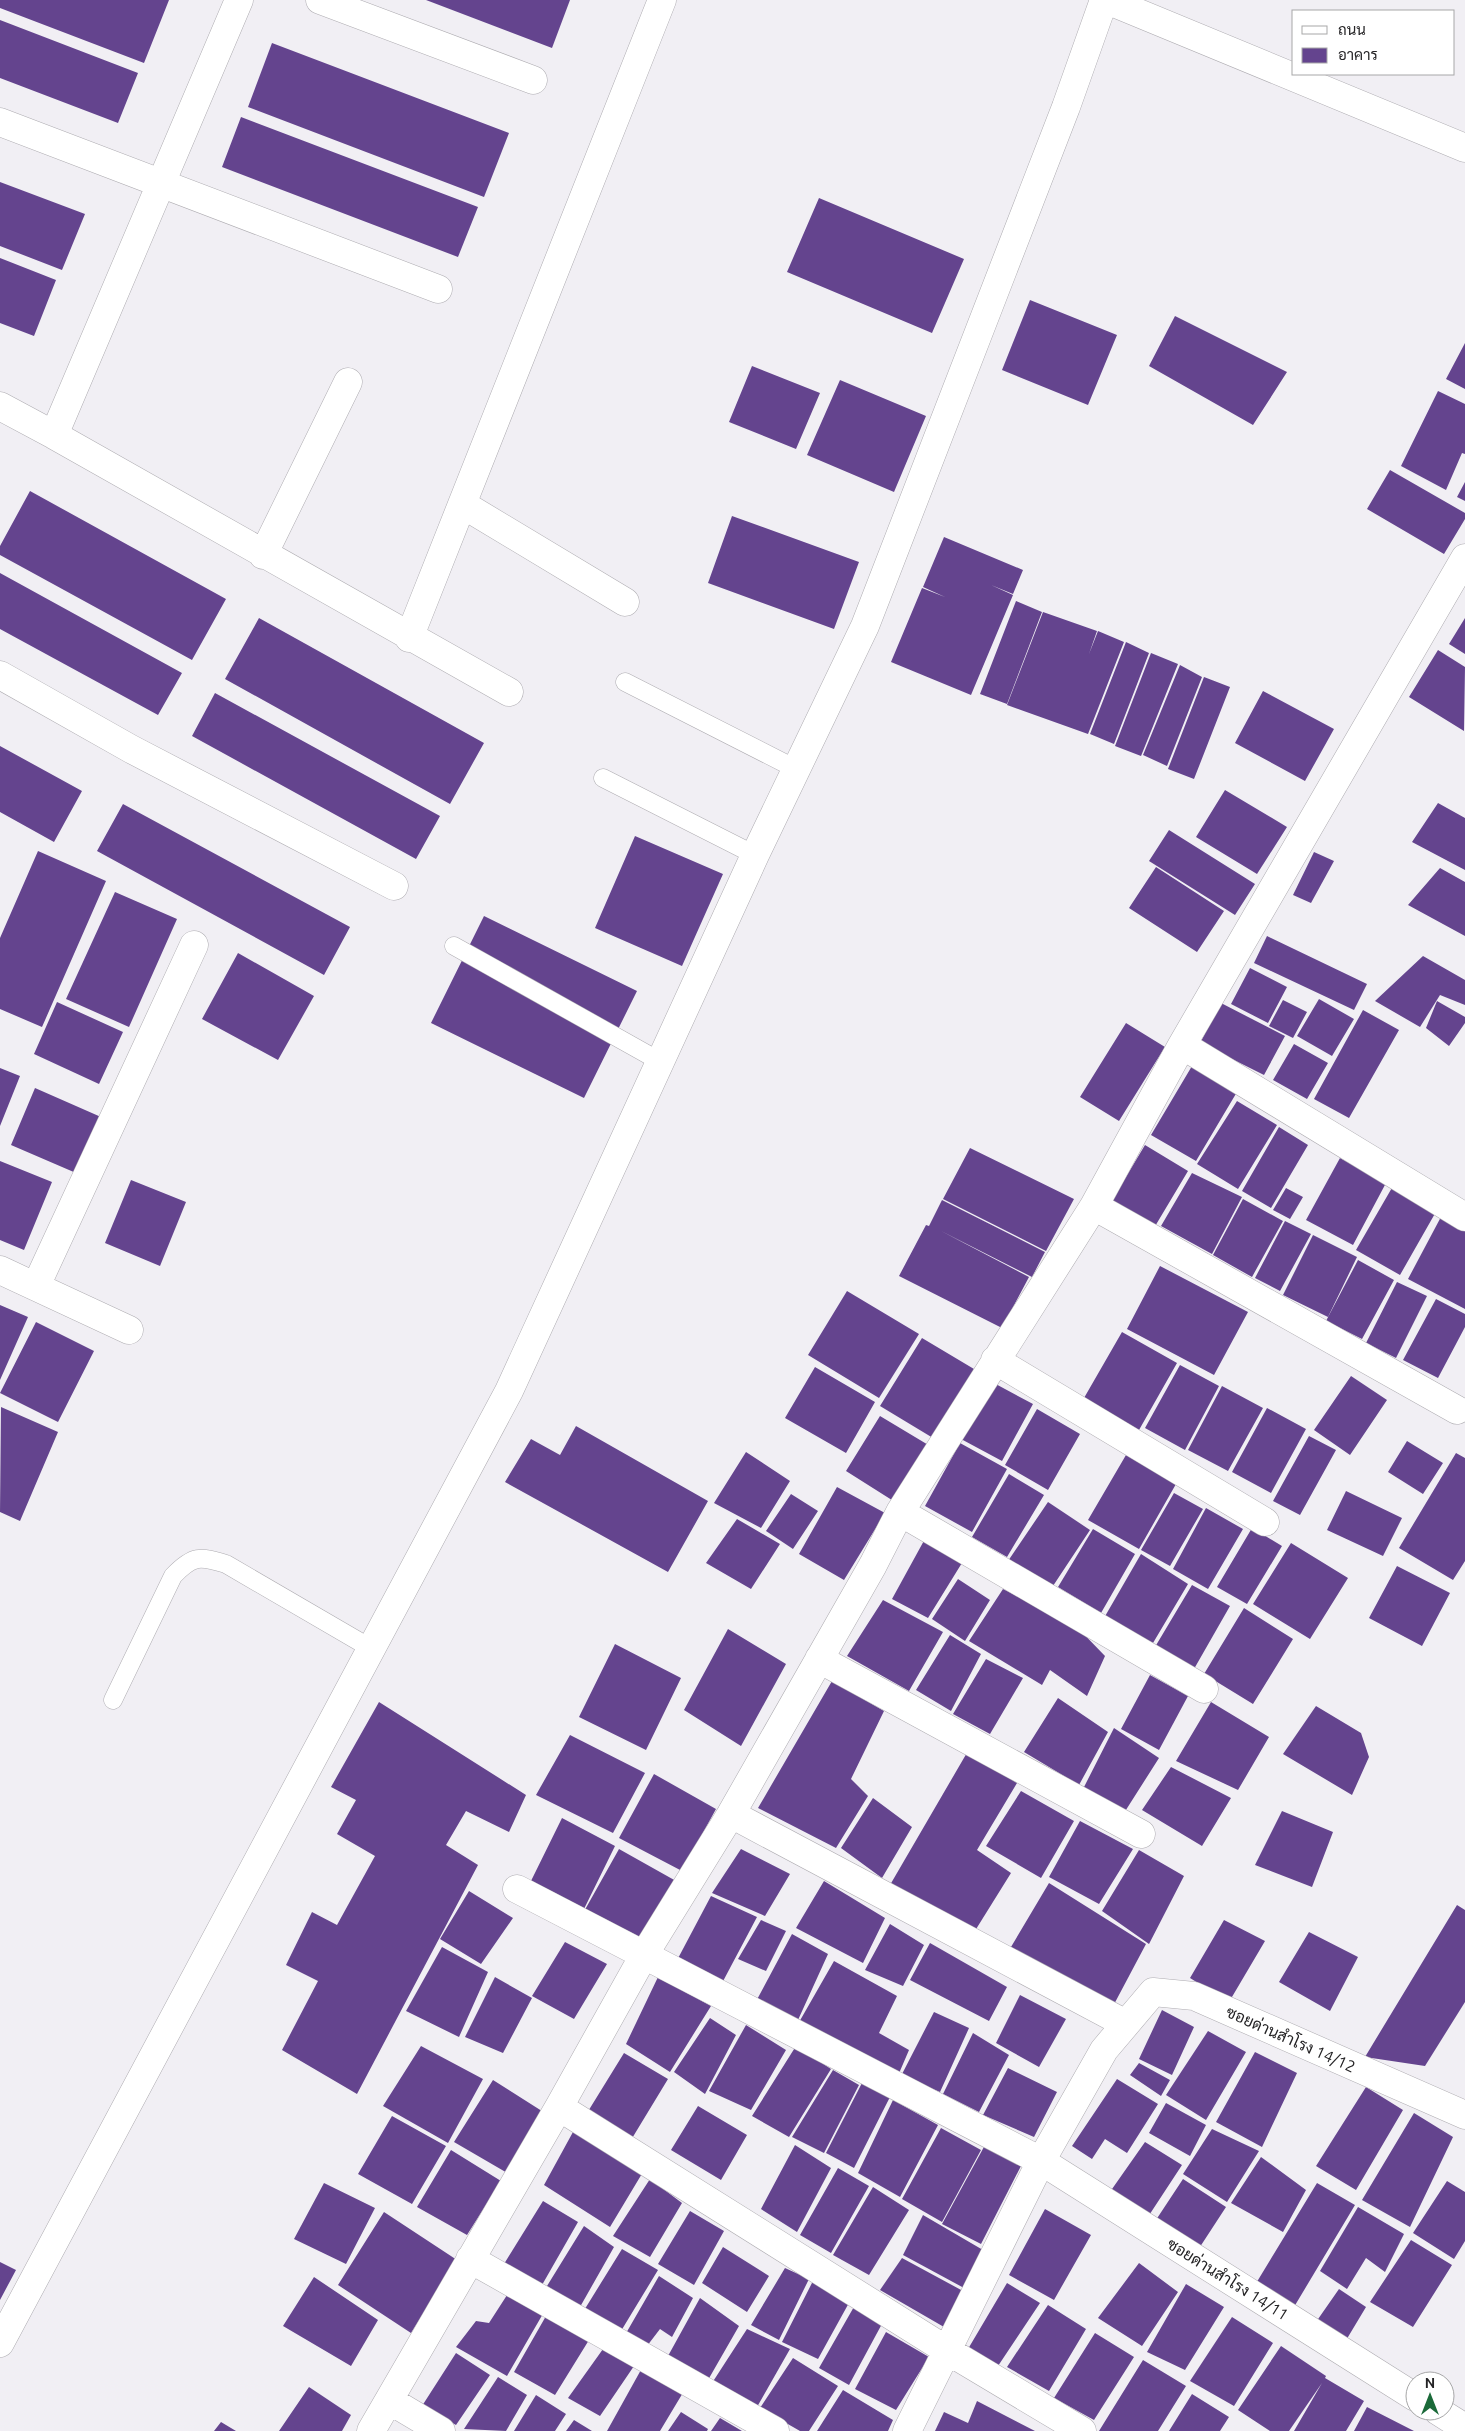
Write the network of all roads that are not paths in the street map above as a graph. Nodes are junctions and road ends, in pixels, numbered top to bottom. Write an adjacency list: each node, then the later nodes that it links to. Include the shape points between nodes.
1 (239, 0): 8 (street)
2 (320, 0): 5 (street)
3 (662, 0): 13 (street)
4 (1106, 0): 7 (street); 21 (street, via 865,626)
5 (533, 80)
6 (0, 122): 8 (street)
7 (1465, 148)
8 (162, 183): 9 (street); 12 (street)
9 (438, 289)
10 (348, 382): 14 (street)
11 (0, 406): 12 (street)
12 (54, 435): 14 (street)
13 (462, 504): 16 (street); 17 (street)
14 (263, 555): 17 (street)
15 (1465, 558): 27 (street)
16 (625, 602)
17 (409, 638): 20 (street)
18 (0, 675): 24 (street, via 132,749)
19 (625, 682): 21 (lane)
20 (509, 692)
21 (796, 769): 23 (street)
22 (603, 778): 23 (lane)
23 (755, 855): 28 (street)
24 (394, 886)
25 (194, 945): 32 (street)
26 (454, 946): 28 (lane)
27 (1182, 1045): 29 (street); 30 (street)
28 (661, 1062): 38 (street, via 509,1391)
29 (1094, 1206): 34 (street); 35 (street)
30 (1465, 1217)
31 (0, 1270): 32 (street)
32 (36, 1286): 33 (street)
33 (129, 1330)
34 (995, 1360): 36 (street); 37 (street)
35 (1457, 1410)
36 (900, 1512): 39 (street); 40 (street)
37 (1265, 1522)
38 (372, 1649): 41 (lane, via 226,1564 202,1557 186,1563 173,1576); 51 (street)
39 (819, 1658): 42 (street); 43 (street)
40 (1204, 1689)
41 (113, 1700)
42 (731, 1814): 45 (street); 46 (street)
43 (1141, 1834)
44 (518, 1889): 45 (street, ซอยด่านสำโรง 14/11)
45 (644, 1955): 47 (street); 49 (street, ซอยด่านสำโรง 14/11)
46 (1126, 2024): 48 (street, ซอยด่านสำโรง 14/12, via 1153,1992 1194,1996); 49 (street, via 1104,2050)
47 (559, 2107): 50 (street); 52 (street)
48 (1465, 2115)
49 (1041, 2162): 52 (street); 53 (street, ซอยด่านสำโรง 14/11)
50 (470, 2260): 54 (street); 59 (street)
51 (0, 2342)
52 (948, 2351): 60 (street); 61 (street)
53 (1405, 2390)
54 (390, 2400): 57 (street); 58 (street)
55 (1454, 2421): 56 (street)
56 (1465, 2428)
57 (372, 2431)
58 (441, 2431)
59 (775, 2431)
60 (907, 2431)
61 (1082, 2431)

